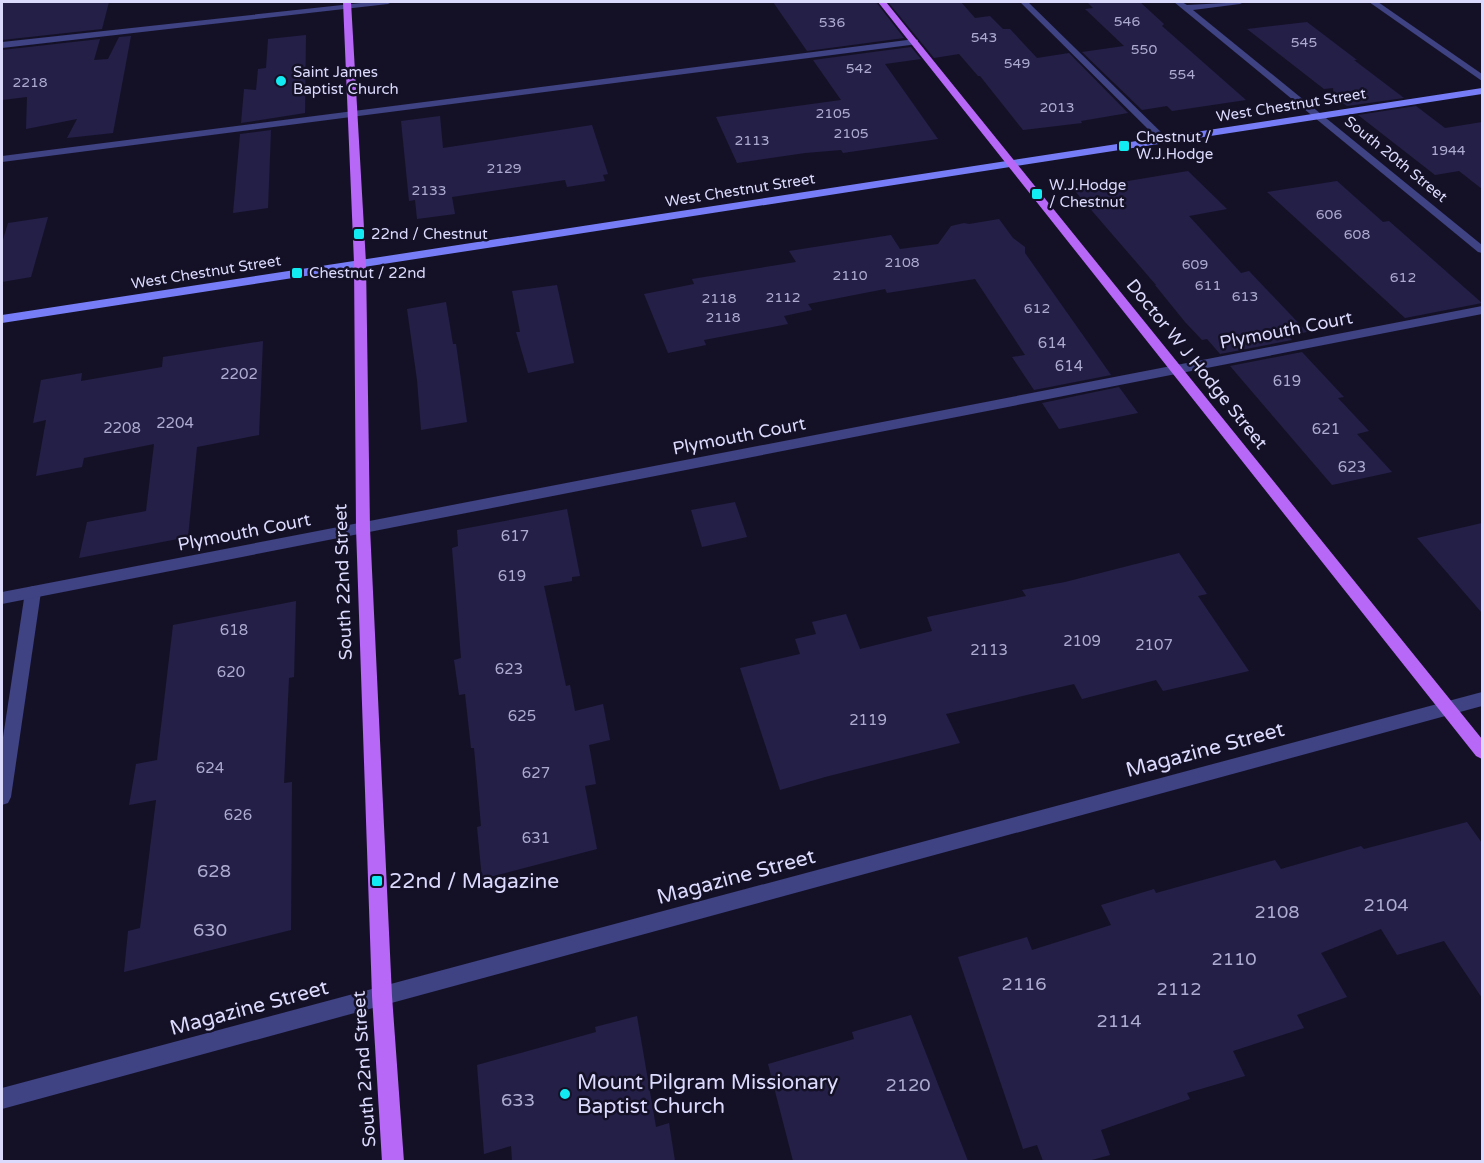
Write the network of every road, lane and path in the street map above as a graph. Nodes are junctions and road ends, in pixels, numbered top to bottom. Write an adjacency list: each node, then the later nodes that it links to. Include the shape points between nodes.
1 (388, 2): 7 (street)
2 (882, 2): 9 (main road, Doctor W J Hodge Street)
3 (1024, 2): 15 (street)
4 (1178, 2): 8 (street, South 20th Street)
5 (1240, 2): 8 (street)
6 (1373, 2): 11 (street)
7 (347, 4): 10 (street); 13 (main road, South 22nd Street)
8 (1186, 8): 14 (street, South 20th Street)
9 (915, 42): 13 (street); 17 (main road, Doctor W J Hodge Street)
10 (2, 45)
11 (1482, 78)
12 (1482, 91): 14 (main road, West Chestnut Street)
13 (352, 114): 16 (street); 19 (main road, South 22nd Street)
14 (1320, 117): 15 (main road, West Chestnut Street); 18 (street, South 20th Street)
15 (1164, 140): 17 (main road, West Chestnut Street)
16 (2, 159)
17 (1013, 163): 19 (main road, West Chestnut Street); 22 (main road, Doctor W J Hodge Street)
18 (1482, 250)
19 (360, 263): 21 (main road, West Chestnut Street); 23 (main road, South 22nd Street)
20 (1482, 310): 22 (street, Plymouth Court)
21 (2, 319)
22 (1178, 369): 23 (street, Plymouth Court); 27 (main road, Doctor W J Hodge Street)
23 (363, 528): 24 (street, Plymouth Court); 30 (main road, South 22nd Street)
24 (33, 592): 25 (street, Plymouth Court); 29 (street)
25 (2, 598)
26 (1482, 699): 27 (street, Magazine Street)
27 (1449, 708): 28 (main road, Doctor W J Hodge Street); 30 (street, Magazine Street)
28 (1482, 751)
29 (2, 797)
30 (382, 996): 31 (street, Magazine Street); 32 (main road, South 22nd Street)
31 (2, 1099)
32 (393, 1161)

